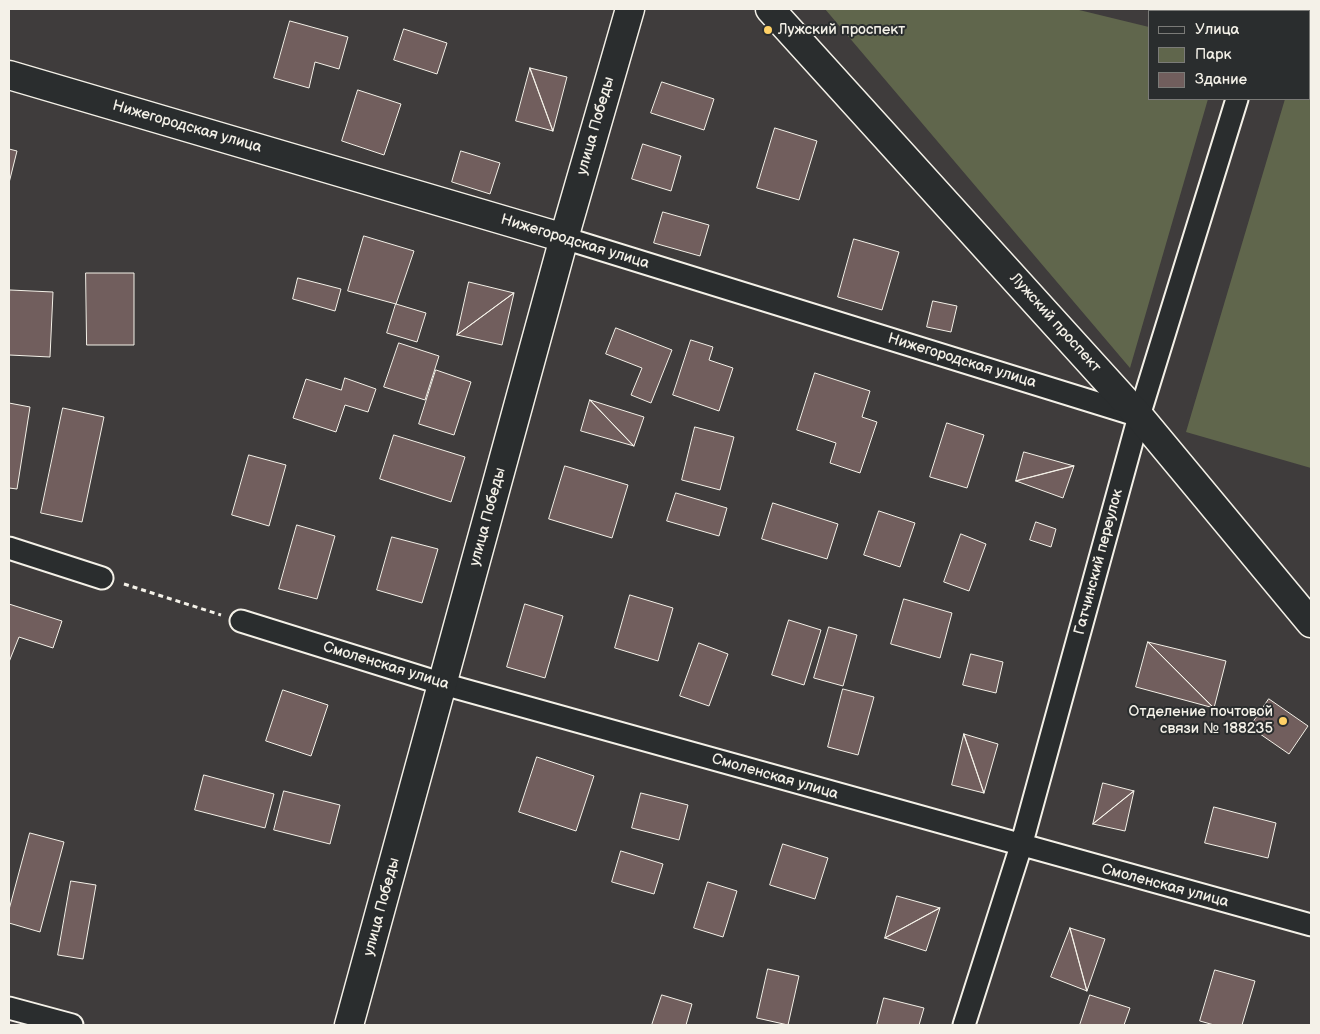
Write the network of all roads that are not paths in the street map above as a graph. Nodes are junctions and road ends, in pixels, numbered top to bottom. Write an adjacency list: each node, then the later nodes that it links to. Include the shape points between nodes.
1 (630, 9): 5 (street, улица Победы)
2 (770, 9): 6 (street, Лужский проспект)
3 (9, 75): 5 (street, Нижегородская улица)
4 (1237, 100): 6 (street, Гатчинский переулок)
5 (564, 238): 6 (street, Нижегородская улица); 11 (street, улица Победы)
6 (1139, 416): 10 (street, Лужский проспект); 12 (street, Гатчинский переулок)
7 (9, 548): 8 (street)
8 (102, 578)
9 (241, 621): 11 (street, Смоленская улица)
10 (1311, 623)
11 (443, 684): 12 (street, Смоленская улица); 16 (street, улица Победы)
12 (1021, 846): 13 (street, Смоленская улица); 17 (street, Гатчинский переулок)
13 (1311, 925)
14 (9, 1008): 15 (street)
15 (72, 1025)
16 (350, 1025)
17 (964, 1025)

